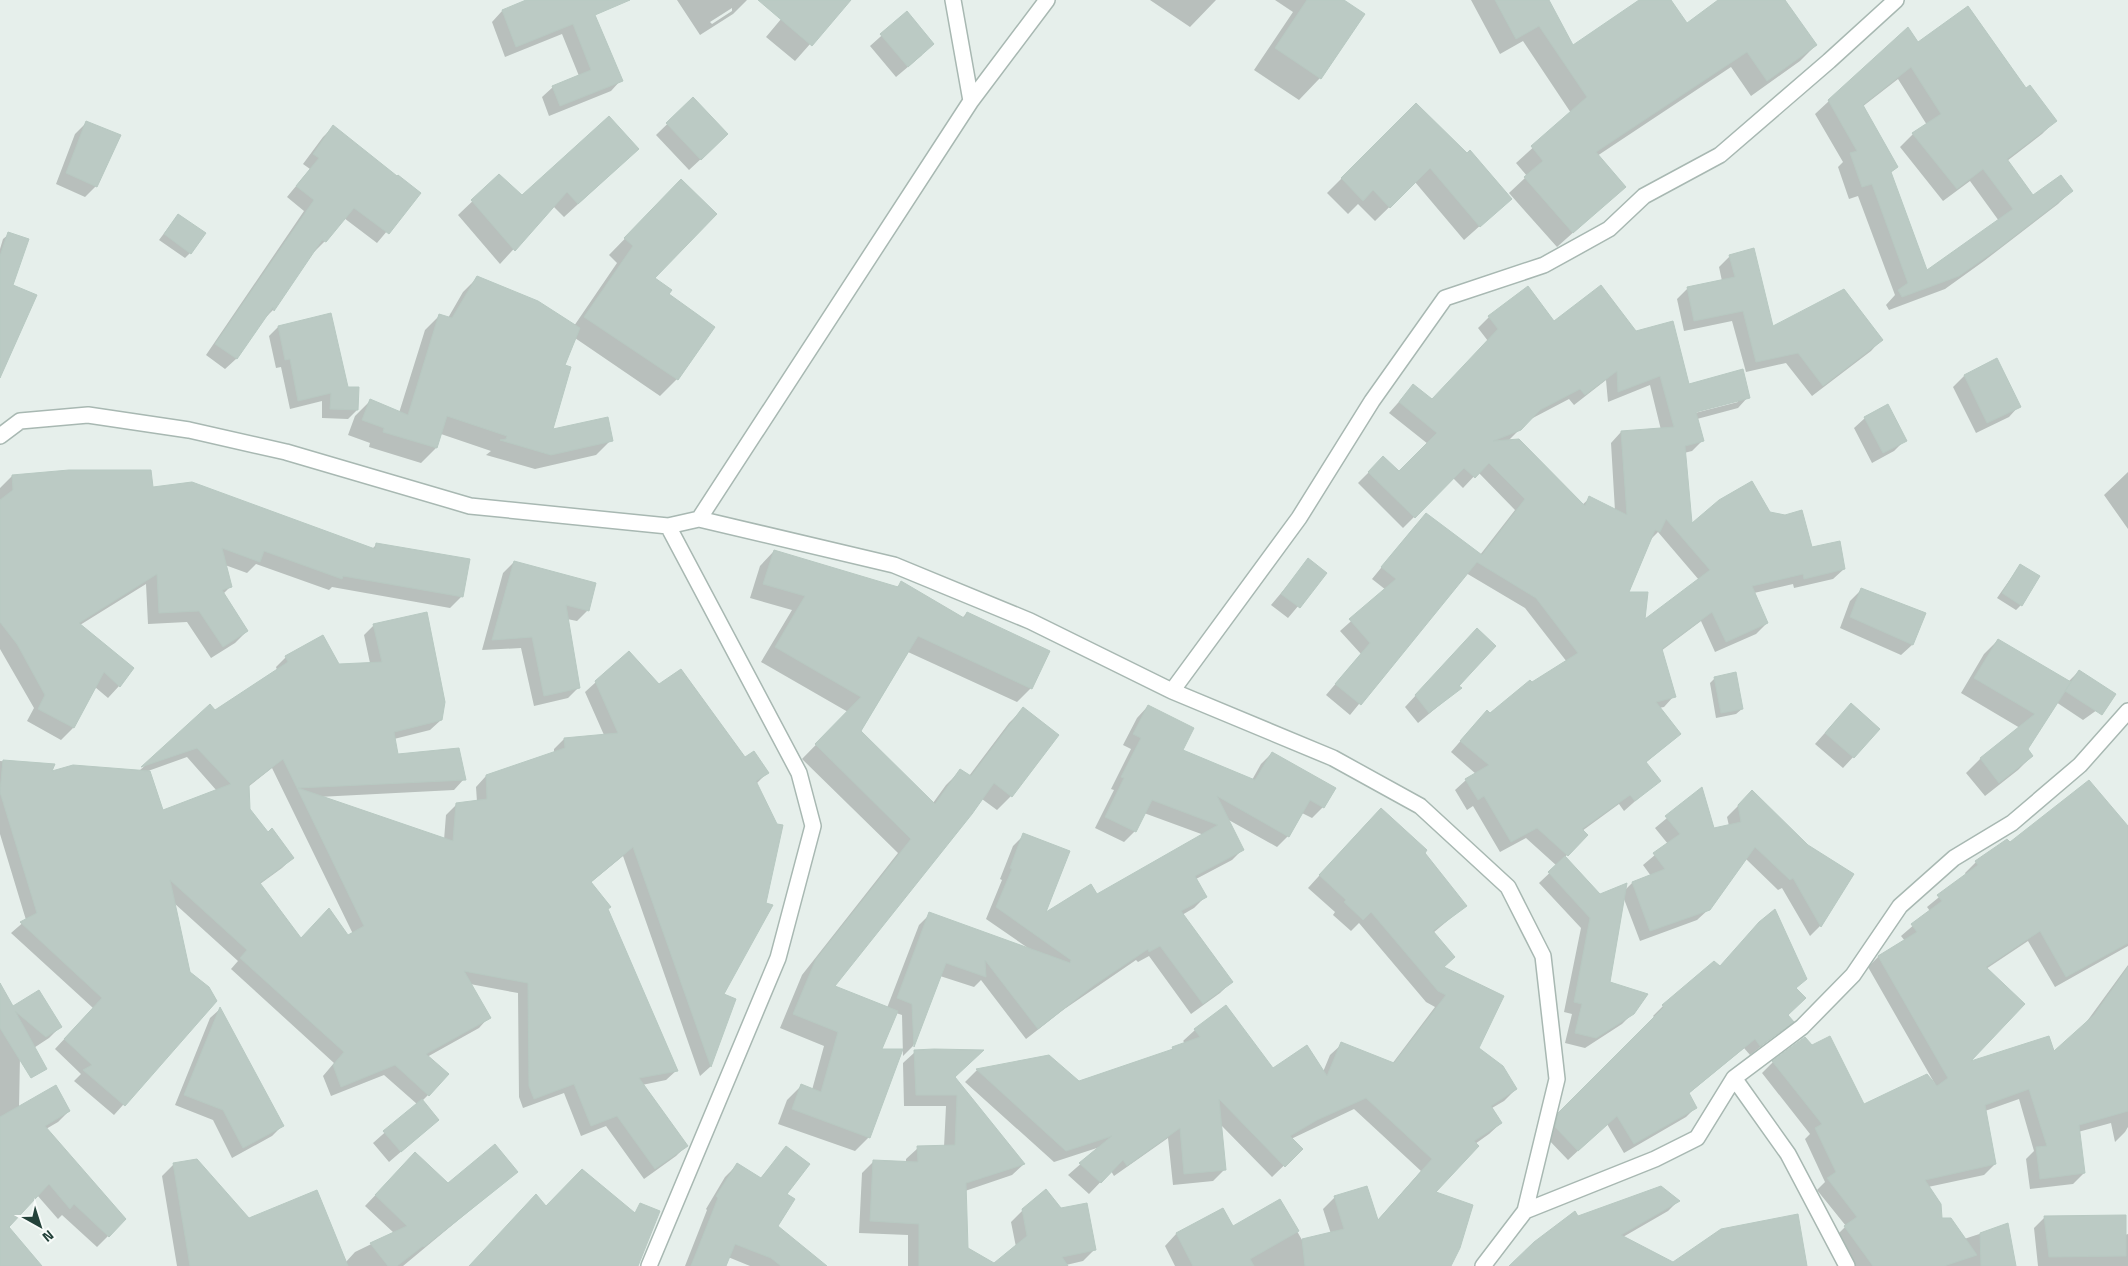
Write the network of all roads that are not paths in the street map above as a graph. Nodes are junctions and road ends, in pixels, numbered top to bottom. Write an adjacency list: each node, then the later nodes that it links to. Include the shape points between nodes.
1 (953, 0): 4 (street)
2 (1047, 0): 4 (street)
3 (1896, 0): 8 (street, via 1720,155 1644,196 1609,230 1544,265 1445,298 1372,401 1299,518)
4 (971, 101): 6 (street)
5 (0, 436): 7 (street, via 20,421 97,416 189,430 276,450 470,506)
6 (699, 519): 7 (street); 8 (street, via 894,565 1030,621)
7 (668, 526): 12 (street, via 799,773 813,826 778,958)
8 (1172, 691): 11 (street, via 1333,758 1420,806 1508,887 1543,956 1557,1079)
9 (2128, 711): 10 (street, via 2080,765 2012,823 1954,858 1900,906 1853,975 1802,1028)
10 (1734, 1078): 11 (street, via 1697,1138 1655,1159); 14 (street, via 1788,1154)
11 (1525, 1211): 13 (street)
12 (649, 1266)
13 (1483, 1266)
14 (1848, 1266)

